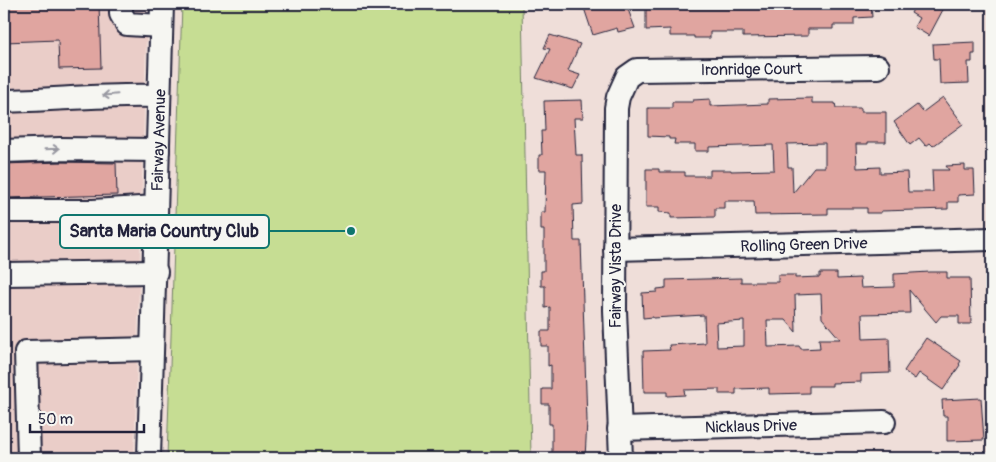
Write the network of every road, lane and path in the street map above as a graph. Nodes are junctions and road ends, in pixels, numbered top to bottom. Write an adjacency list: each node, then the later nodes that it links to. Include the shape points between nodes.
1 (121, 4): 3 (street, via 121,14 127,24)
2 (162, 4): 3 (street, Fairway Avenue)
3 (161, 26): 6 (street, Fairway Avenue)
4 (878, 67): 5 (street, Ironridge Court, via 637,70)
5 (627, 76): 13 (street, Fairway Vista Drive, via 616,108)
6 (159, 96): 7 (street, one-way to 7, via 120,94); 8 (street, Fairway Avenue)
7 (4, 101)
8 (158, 150): 9 (street, one-way to 8); 10 (street, Fairway Avenue)
9 (4, 151)
10 (156, 208): 11 (street); 14 (street, Fairway Avenue)
11 (4, 211)
12 (992, 239): 13 (street, Rolling Green Drive)
13 (615, 249): 18 (street, Fairway Vista Drive)
14 (155, 272): 15 (street); 16 (street, Fairway Avenue)
15 (4, 274)
16 (152, 349): 19 (street, via 26,352); 20 (street, Fairway Avenue)
17 (884, 422): 18 (street, Nicklaus Drive)
18 (619, 429): 21 (street, Fairway Vista Drive)
19 (29, 458)
20 (149, 458)
21 (620, 458)

